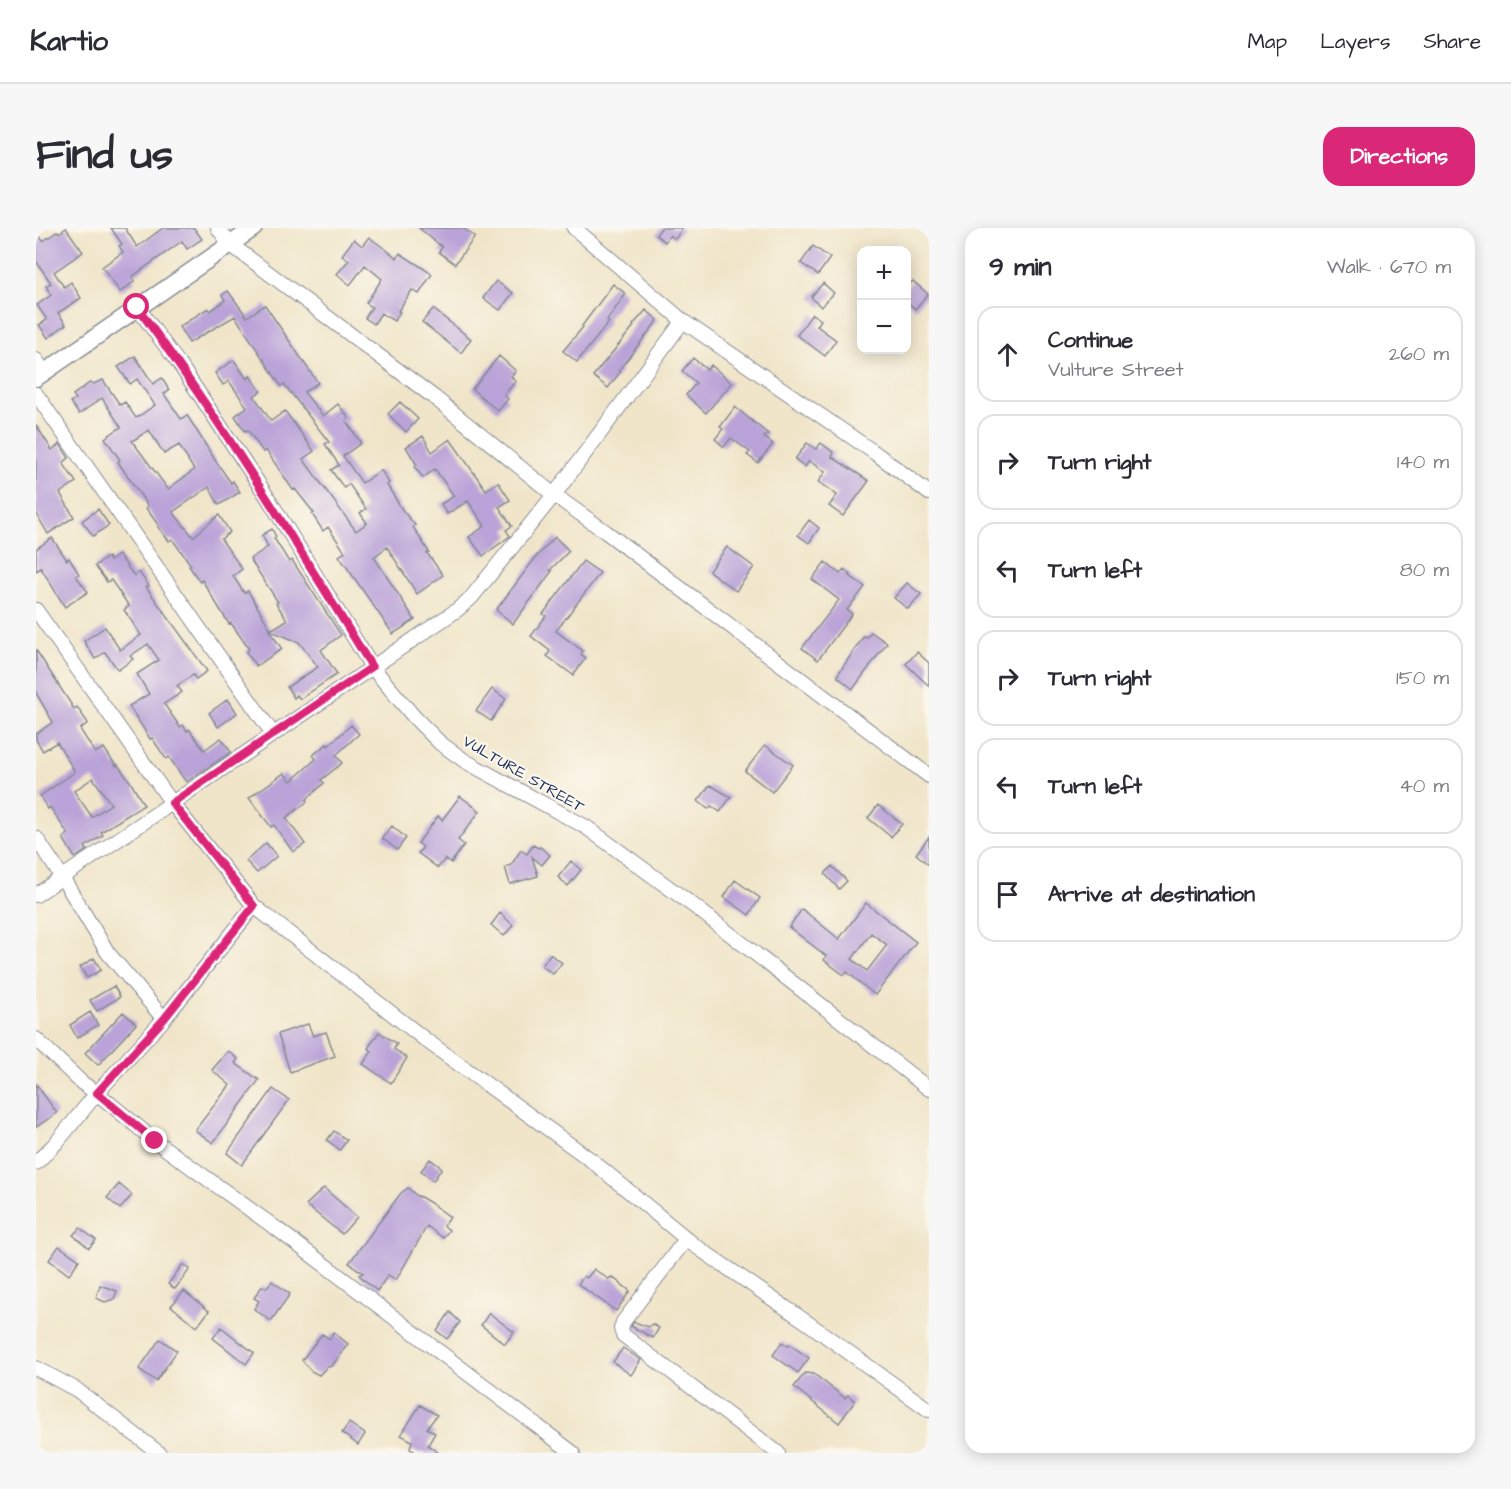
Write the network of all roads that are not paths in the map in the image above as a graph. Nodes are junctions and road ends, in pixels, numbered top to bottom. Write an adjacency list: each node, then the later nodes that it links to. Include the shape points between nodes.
1 (218, 228): 4 (street)
2 (254, 228): 4 (street)
3 (573, 228): 6 (street)
4 (230, 244): 5 (street); 10 (street, via 435,398)
5 (137, 307): 7 (street); 12 (street, VULTURE STREET, via 268,498)
6 (683, 321): 9 (street); 10 (street)
7 (39, 370)
8 (36, 394): 13 (street)
9 (929, 494)
10 (554, 495): 12 (street, via 471,598); 14 (street)
11 (36, 610): 15 (street)
12 (372, 667): 13 (street); 22 (street, VULTURE STREET, via 440,743 465,761 586,827)
13 (273, 734): 15 (street)
14 (929, 776)
15 (172, 803): 17 (street); 19 (street)
16 (36, 838): 17 (street)
17 (62, 877): 18 (street); 20 (street, via 108,953)
18 (36, 895)
19 (254, 906): 20 (street); 25 (street, via 427,1041 591,1160)
20 (164, 1019): 23 (street)
21 (36, 1039): 23 (street)
22 (929, 1089)
23 (97, 1093): 24 (street); 29 (street, via 169,1152)
24 (36, 1163)
25 (687, 1239): 27 (street); 30 (street, via 623,1322 623,1335)
26 (36, 1368): 28 (street, via 77,1390)
27 (929, 1410)
28 (159, 1453)
29 (573, 1453)
30 (778, 1453)

